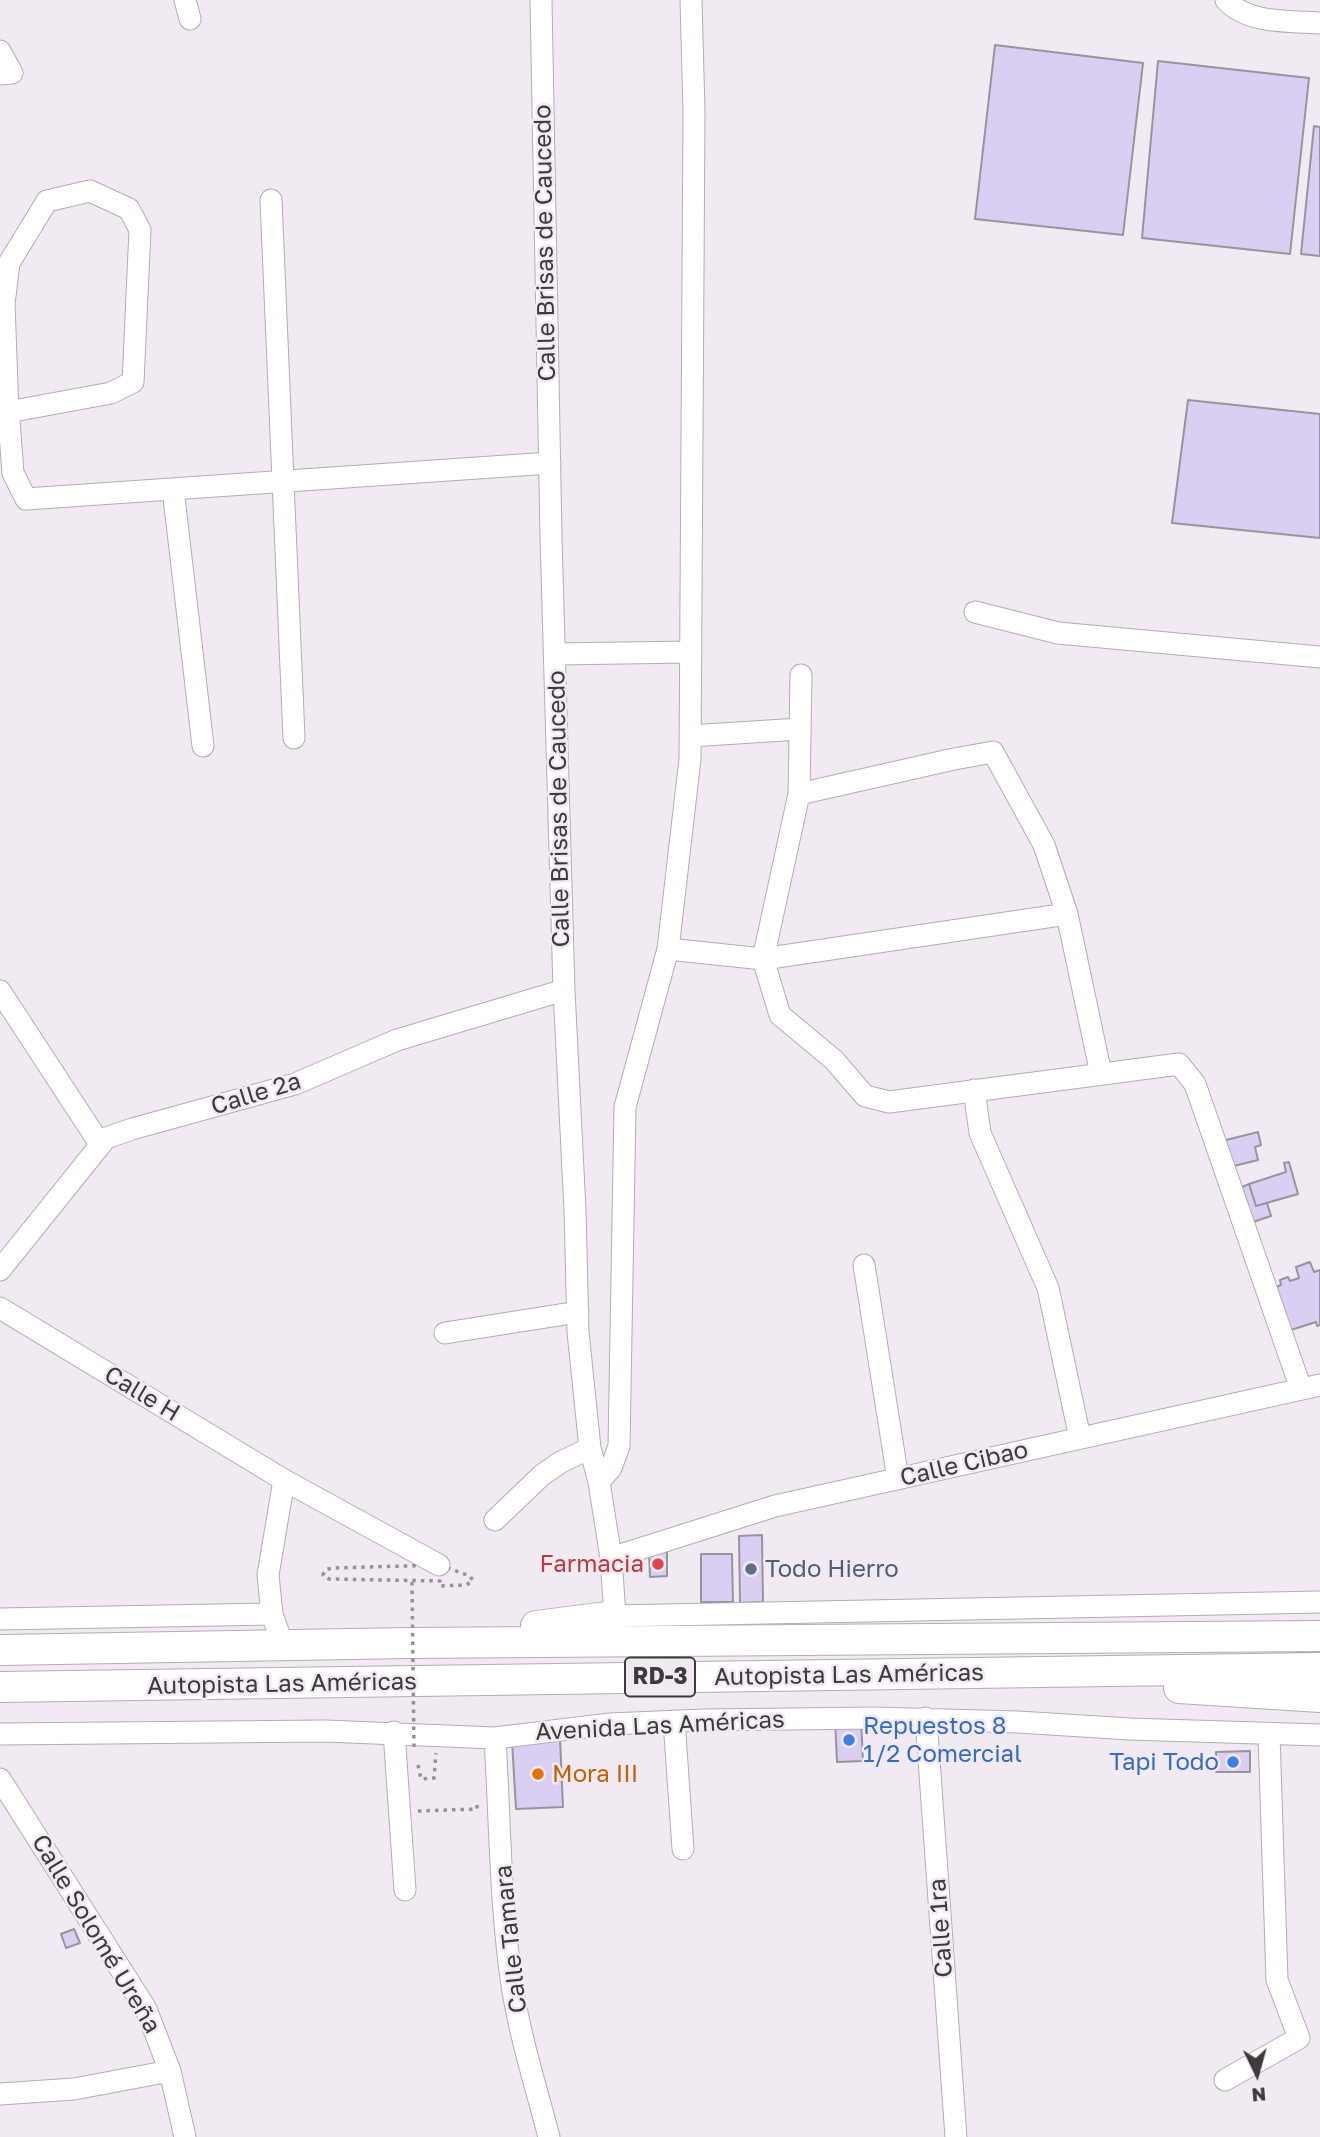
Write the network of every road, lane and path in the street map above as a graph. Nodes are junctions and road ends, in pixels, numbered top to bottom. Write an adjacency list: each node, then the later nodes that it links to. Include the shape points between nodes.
1 (541, 0): 9 (street, Calle Brisas de Caucedo)
2 (691, 0): 13 (street)
3 (1226, 0): 4 (street, via 1258,17)
4 (1320, 23)
5 (0, 51): 6 (street)
6 (6, 74)
7 (271, 200): 10 (street)
8 (4, 412): 8 (street, via 111,393 132,382 140,230 129,209 90,191 47,201 9,263 4,304); 11 (street, via 13,473 26,499)
9 (550, 463): 10 (street); 14 (street, Calle Brisas de Caucedo)
10 (284, 481): 11 (street); 19 (street)
11 (173, 489): 20 (street)
12 (975, 612): 15 (street, via 1058,633)
13 (691, 652): 14 (street); 18 (street)
14 (555, 654): 25 (street, Calle Brisas de Caucedo)
15 (1320, 657)
16 (801, 675): 17 (street)
17 (800, 729): 18 (street); 21 (street)
18 (690, 736): 23 (street)
19 (293, 738)
20 (202, 746)
21 (799, 794): 22 (street, via 993,752 1044,845); 24 (street)
22 (1067, 914): 24 (street, via 936,937); 27 (street)
23 (668, 949): 24 (street); 40 (street, via 625,1107 619,1446 611,1468)
24 (763, 959): 28 (street, via 780,1015 834,1060 865,1096 888,1102)
25 (564, 990): 29 (street, Calle 2a, via 397,1040 295,1084 132,1129); 33 (street, Calle Brisas de Caucedo)
26 (0, 991): 29 (street)
27 (1101, 1074): 28 (street); 35 (street, via 1179,1064 1195,1084)
28 (974, 1090): 36 (street, via 979,1133 1048,1288)
29 (100, 1144): 31 (street, Calle 2a)
30 (864, 1265): 38 (street)
31 (0, 1270)
32 (0, 1308): 39 (street, Calle H)
33 (578, 1312): 34 (street); 37 (street, Calle Brisas de Caucedo)
34 (445, 1333)
35 (1311, 1387): 36 (street, Calle Cibao)
36 (1080, 1438): 38 (street, Calle Cibao)
37 (590, 1448): 40 (street, Calle Brisas de Caucedo); 41 (street, via 542,1475)
38 (898, 1479): 42 (street, Calle Cibao, via 775,1506)
39 (284, 1480): 43 (street, Calle H); 46 (street, via 268,1575)
40 (599, 1482): 42 (street, Calle Brisas de Caucedo)
41 (495, 1520)
42 (611, 1559): 47 (street, Calle Brisas de Caucedo)
43 (439, 1565)
44 (360, 1567): 64 (path, bridge, via 332,1568 323,1575 329,1579 412,1582)
45 (1320, 1602): 47 (street)
46 (272, 1614): 48 (street); 51 (street)
47 (615, 1616): 50 (highway)
48 (0, 1619)
49 (1320, 1636): 50 (highway, Autopista Las Américas / RD-3)
50 (410, 1643): 51 (highway, Autopista Las Américas / RD-3)
51 (283, 1645): 52 (highway, Autopista Las Américas / RD-3)
52 (0, 1650)
53 (1320, 1668): 54 (highway, Autopista Las Américas / RD-3)
54 (956, 1674): 55 (highway, Autopista Las Américas / RD-3); 56 (highway)
55 (0, 1687)
56 (1320, 1697)
57 (926, 1718): 58 (street, Avenida Las Américas); 61 (street, Avenida Las Américas); 77 (street, Calle 1ra)
58 (674, 1721): 63 (street, Avenida Las Américas); 70 (street)
59 (394, 1732): 60 (street, Avenida Las Américas); 63 (street, Avenida Las Américas); 71 (street)
60 (0, 1734)
61 (1269, 1735): 62 (street, Avenida Las Américas); 73 (street, via 1277,1980 1299,2038)
62 (1320, 1735)
63 (495, 1738): 76 (street, Calle Tamara, via 508,1951 522,2034)
64 (414, 1749): 65 (path, via 421,1779 434,1778); 66 (path)
65 (436, 1758)
66 (413, 1773)
67 (0, 1779): 72 (street, Calle Solomé Ureña, via 146,2009)
68 (478, 1799): 69 (path, via 477,1809)
69 (415, 1811)
70 (683, 1849)
71 (405, 1890)
72 (170, 2071): 74 (street, via 74,2089); 75 (street, Calle Solomé Ureña)
73 (1225, 2080)
74 (0, 2094)
75 (184, 2137)
76 (549, 2137)
77 (957, 2137)

